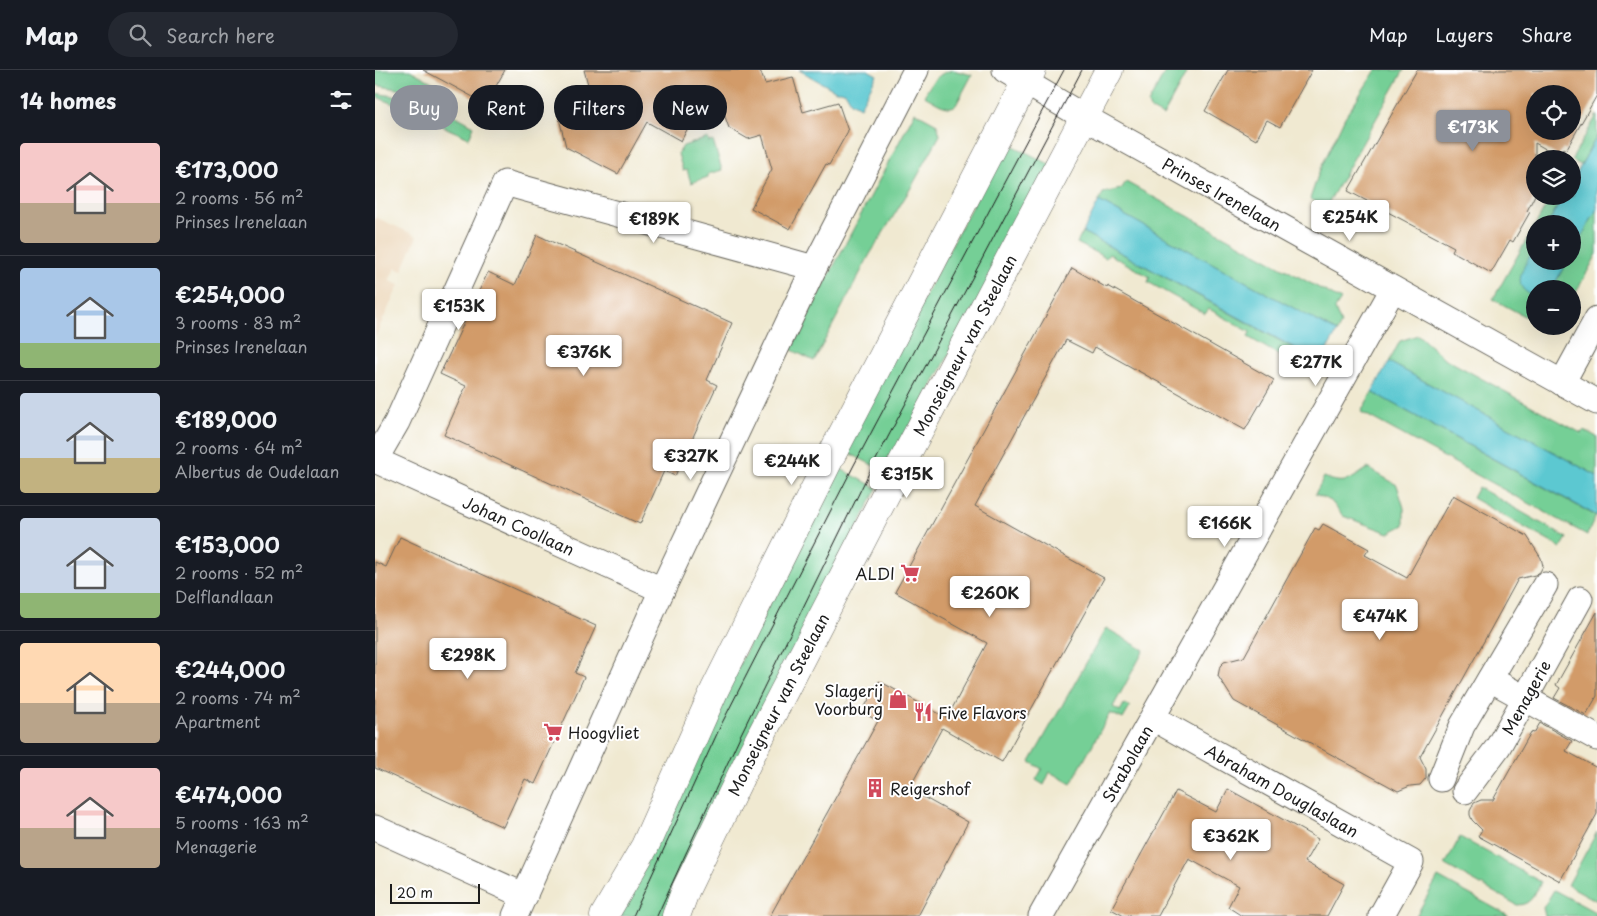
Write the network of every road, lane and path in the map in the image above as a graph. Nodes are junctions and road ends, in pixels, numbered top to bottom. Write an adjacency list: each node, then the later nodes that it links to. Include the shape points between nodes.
1 (916, 70): 5 (street)
2 (1109, 70): 4 (main road, Monseigneur van Steelaan)
3 (1021, 74): 4 (street, Prinses Irenelaan); 24 (main road, via 715,689 645,846)
4 (1084, 117): 6 (street, Prinses Irenelaan); 25 (main road, Monseigneur van Steelaan, via 752,752)
5 (814, 268): 10 (street, via 505,183 397,422); 11 (street)
6 (1393, 289): 8 (street, Prinses Irenelaan); 16 (street, Strabolaan)
7 (1597, 319): 8 (street)
8 (1562, 383): 9 (street, Prinses Irenelaan)
9 (1597, 402)
10 (375, 460): 11 (street, Johan Coollaan)
11 (662, 590): 23 (street)
12 (1517, 631): 13 (street); 13 (street, Menagerie, via 1550,587 1579,602); 14 (street)
13 (1552, 652): 15 (street, Menagerie)
14 (1490, 679): 15 (street); 17 (street)
15 (1525, 699): 18 (street); 19 (street, Menagerie)
16 (1153, 718): 26 (street, Strabolaan); 27 (street, Abraham Douglaslaan, via 1411,862)
17 (1462, 726): 19 (street); 20 (street)
18 (1597, 738)
19 (1499, 747): 21 (street, Menagerie)
20 (1441, 779)
21 (1465, 791)
22 (375, 828): 23 (street)
23 (520, 906)
24 (604, 916)
25 (676, 916)
26 (1041, 916)
27 (1381, 916)

